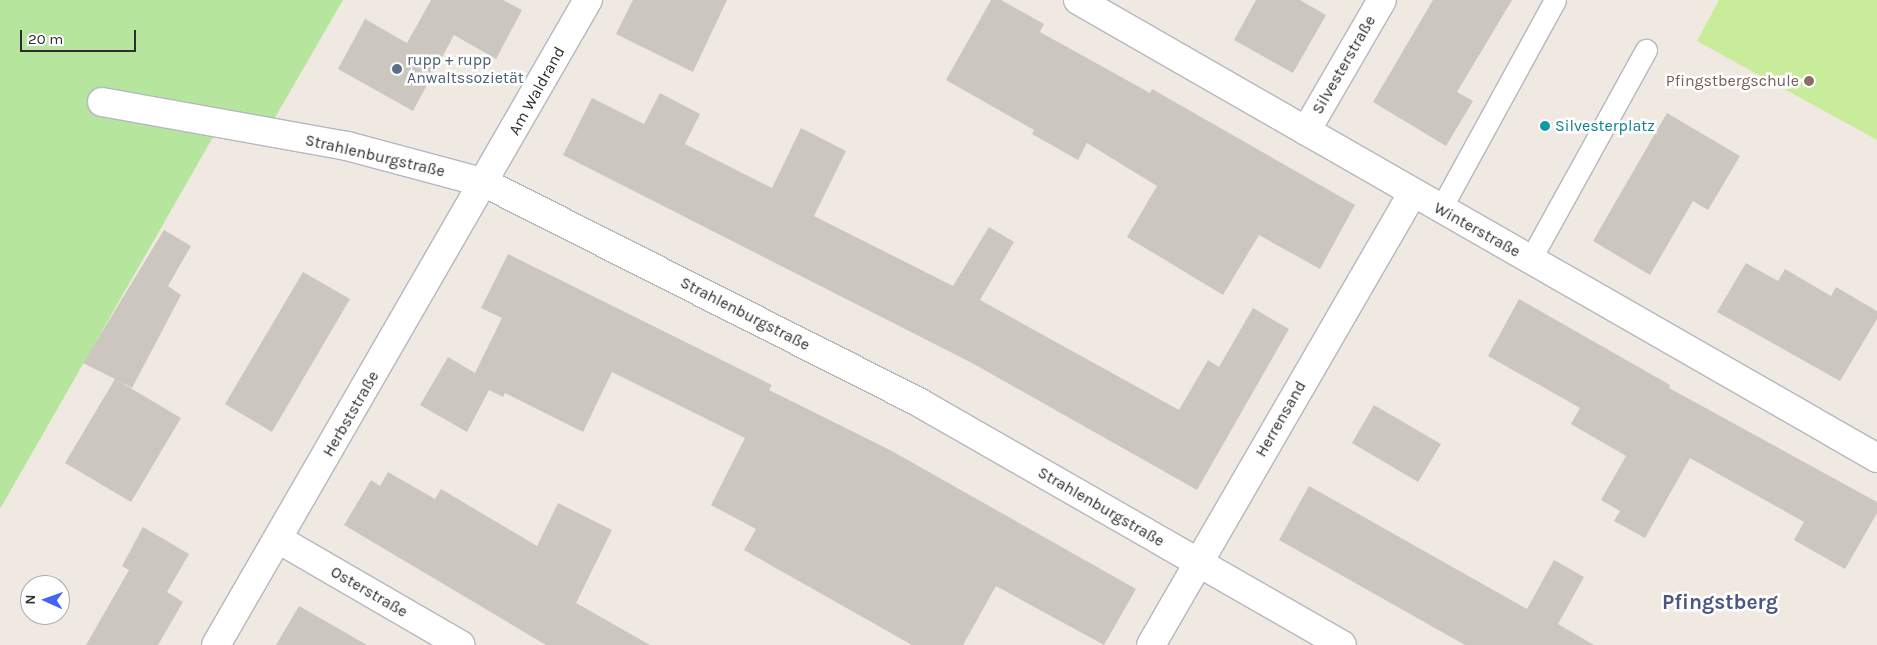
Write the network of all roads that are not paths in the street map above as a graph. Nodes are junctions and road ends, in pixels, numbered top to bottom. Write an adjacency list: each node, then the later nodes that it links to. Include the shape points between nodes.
1 (588, 0): 8 (street, Am Waldrand)
2 (1078, 0): 7 (street, Winterstraße)
3 (1382, 0): 7 (street, Silvesterstraße)
4 (1555, 0): 10 (lane)
5 (1646, 50): 11 (lane)
6 (102, 102): 8 (street, Strahlenburgstraße, via 346,146)
7 (1306, 131): 9 (street, Winterstraße)
8 (485, 182): 13 (street, Herbststraße); 14 (street, Strahlenburgstraße, via 920,403)
9 (1412, 194): 10 (street, Winterstraße); 14 (street, Herrensand)
10 (1440, 210): 11 (street, Winterstraße)
11 (1530, 260): 12 (street, Winterstraße)
12 (1877, 458)
13 (278, 539): 15 (street, Herbststraße); 16 (street, Osterstraße)
14 (1198, 563): 17 (street, Herrensand); 18 (street, Strahlenburgstraße)
15 (216, 645)
16 (461, 645)
17 (1151, 645)
18 (1342, 645)

